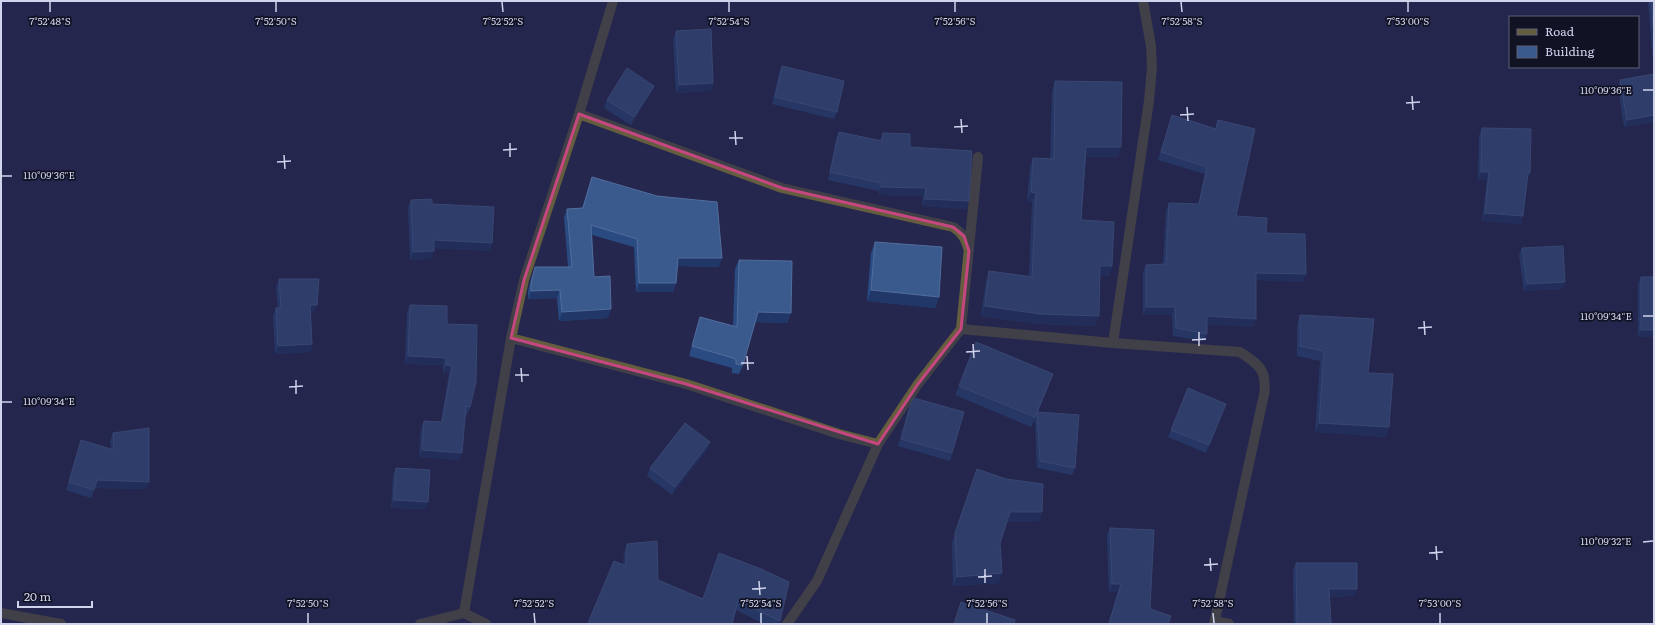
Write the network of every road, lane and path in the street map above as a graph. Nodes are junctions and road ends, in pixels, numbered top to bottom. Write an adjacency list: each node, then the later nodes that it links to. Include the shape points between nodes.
1 (613, 1): 3 (street)
2 (1143, 1): 8 (street, via 1152,46 1150,101)
3 (578, 114): 5 (street, via 782,188 953,227 964,236); 7 (street, via 524,280)
4 (978, 157): 5 (street)
5 (969, 251): 6 (street)
6 (961, 329): 8 (street); 9 (street, via 918,384)
7 (511, 338): 9 (street, via 686,384 839,434); 11 (street)
8 (1113, 343): 12 (street, via 1240,352 1263,373 1265,390)
9 (878, 444): 16 (street, via 816,582)
10 (1, 613): 13 (street)
11 (464, 613): 14 (street); 15 (street)
12 (1215, 622): 17 (street)
13 (62, 624)
14 (420, 624)
15 (486, 624)
16 (787, 624)
17 (1229, 624)

